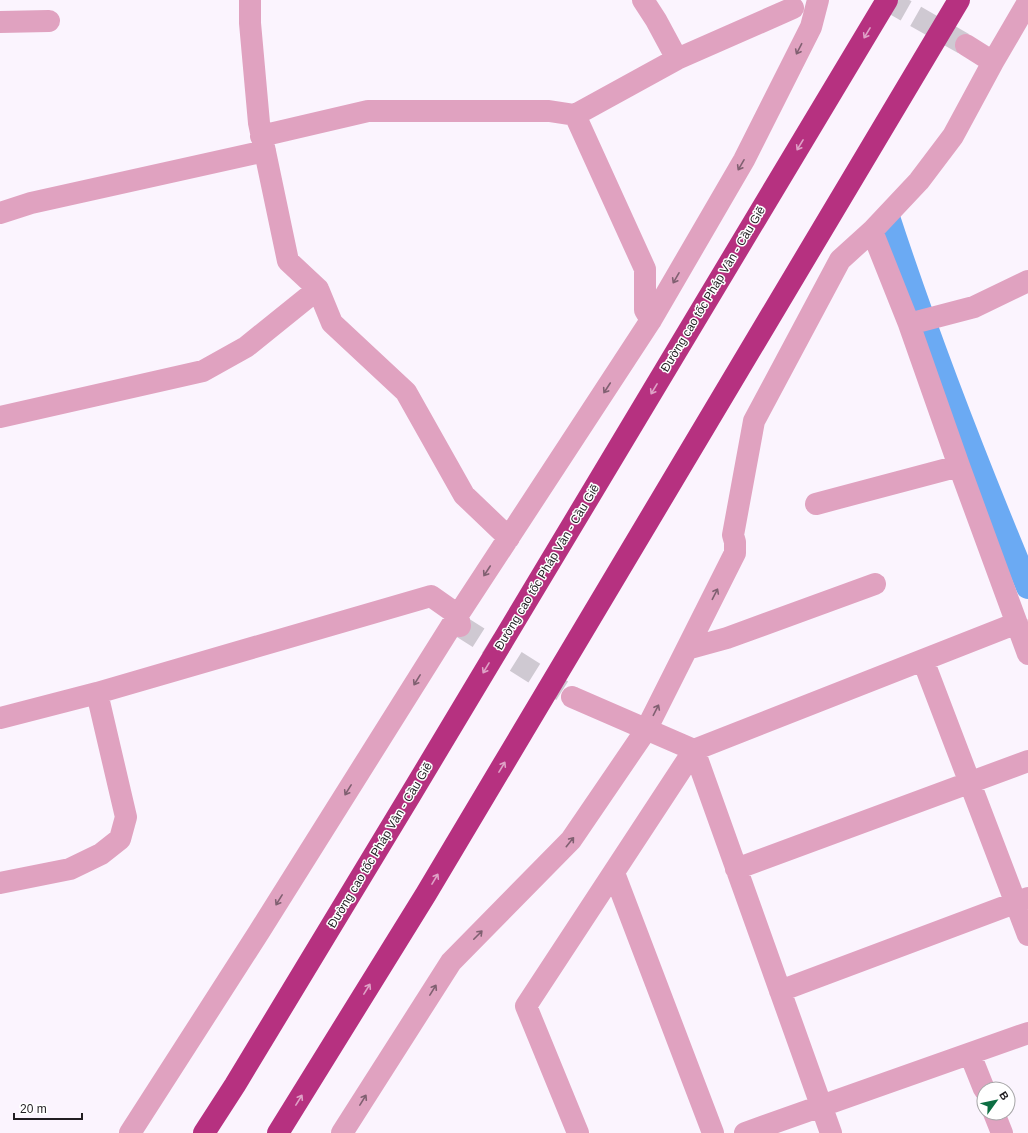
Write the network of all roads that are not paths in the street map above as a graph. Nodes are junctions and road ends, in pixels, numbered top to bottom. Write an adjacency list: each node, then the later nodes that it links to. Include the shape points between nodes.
1 (250, 0): 15 (street, via 258,123)
2 (643, 0): 12 (street)
3 (818, 0): 10 (street)
4 (887, 0): 50 (highway, Đường cao tốc Pháp Vân - Cầu Giẽ, one-way to 50, via 411,794)
5 (959, 0): 51 (highway, one-way to 5, via 426,894)
6 (1028, 2): 13 (street)
7 (790, 4): 10 (street); 12 (street)
8 (49, 21): 9 (street)
9 (0, 22)
10 (811, 27): 20 (street, one-way to 20, via 744,160)
11 (966, 45): 13 (street)
12 (677, 59): 14 (street)
13 (994, 62): 17 (street, via 953,136 919,181)
14 (576, 115): 15 (street, via 550,111 368,111); 20 (street, via 645,269 645,310)
15 (263, 144): 16 (street); 19 (street, via 288,261)
16 (0, 213)
17 (872, 231): 21 (street); 29 (street, one-way to 17, via 735,552 733,535 754,421 840,260)
18 (1028, 282): 21 (street, via 972,307)
19 (318, 289): 22 (street, via 246,347 203,371); 25 (street, via 332,323 406,392 464,496)
20 (652, 320): 25 (street, one-way to 25)
21 (909, 324): 23 (street)
22 (0, 417)
23 (959, 466): 24 (street); 28 (street)
24 (816, 504)
25 (509, 538): 27 (street, one-way to 27)
26 (875, 584): 29 (street, via 727,638)
27 (459, 621): 31 (street, via 431,596); 49 (street, one-way to 49)
28 (1024, 640): 30 (street)
29 (687, 649): 34 (street, one-way to 29)
30 (923, 660): 35 (street); 37 (street)
31 (97, 693): 33 (street); 40 (street, via 126,817 120,839 101,854 70,869)
32 (572, 698): 34 (street)
33 (0, 718)
34 (640, 728): 35 (street); 52 (street, one-way to 34, via 451,962 572,840)
35 (694, 750): 38 (street); 39 (street)
36 (1028, 761): 37 (street)
37 (970, 783): 38 (street); 41 (street)
38 (736, 868): 43 (street)
39 (614, 873): 53 (street, via 526,1006); 54 (street)
40 (0, 884)
41 (1022, 900): 42 (street); 43 (street)
42 (1028, 935)
43 (780, 991): 47 (street)
44 (1028, 1033): 45 (street)
45 (970, 1054): 46 (street); 47 (street)
46 (981, 1081)
47 (821, 1106): 55 (street); 56 (street)
48 (997, 1121): 57 (street)
49 (130, 1133)
50 (204, 1133)
51 (278, 1133)
52 (342, 1133)
53 (578, 1133)
54 (713, 1133)
55 (745, 1133)
56 (830, 1133)
57 (1002, 1133)

